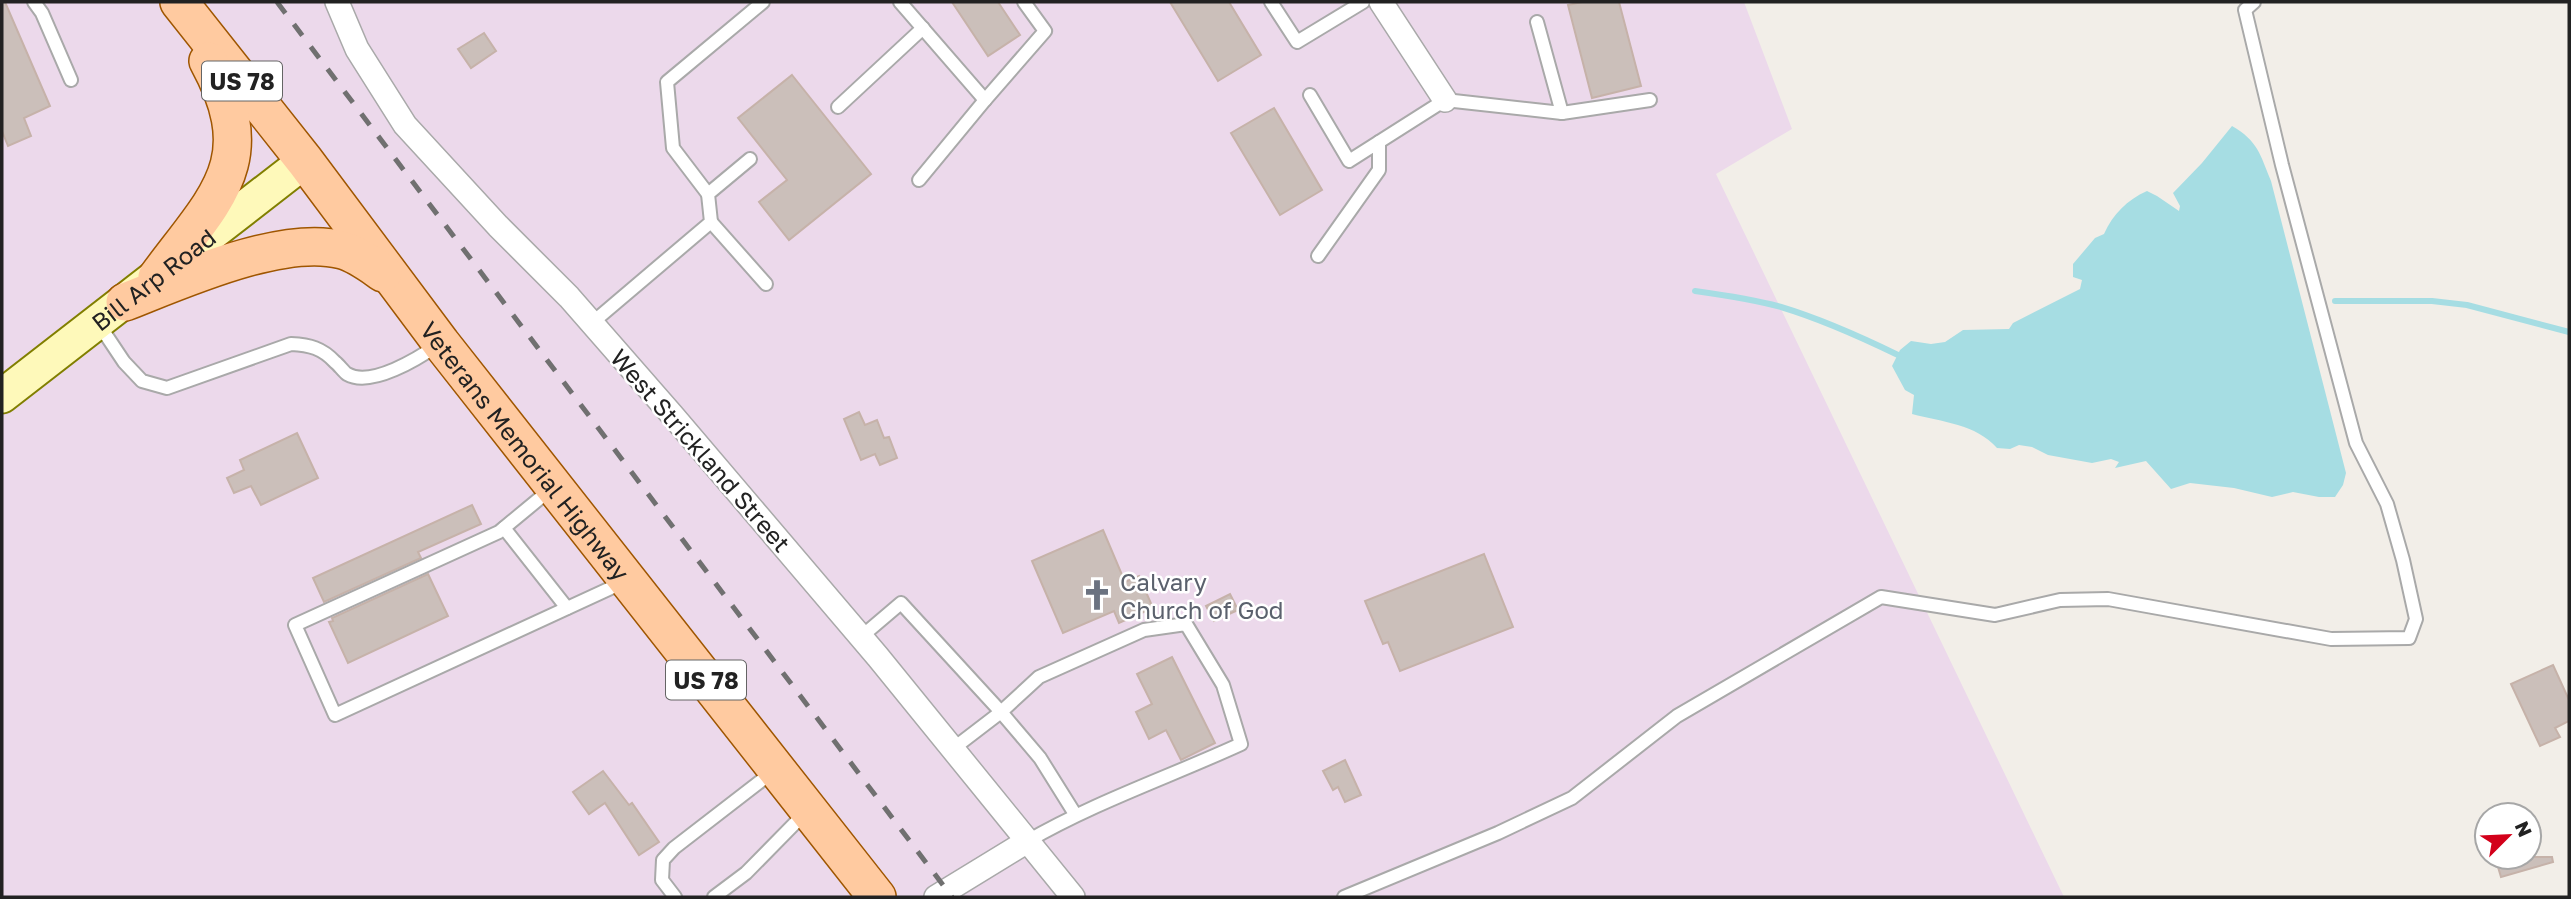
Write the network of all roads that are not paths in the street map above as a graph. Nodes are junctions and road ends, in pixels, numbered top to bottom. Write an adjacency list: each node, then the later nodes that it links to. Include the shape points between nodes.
1 (34, 2): 13 (lane)
2 (178, 2): 22 (main road, Veterans Memorial Highway / US 78); 27 (main road, via 223,89 234,140 231,165 221,188)
3 (337, 2): 31 (street, West Strickland Street, via 357,49 405,125)
4 (763, 2): 24 (lane, via 667,82 673,148)
5 (900, 2): 12 (lane)
6 (1024, 2): 15 (lane, via 1045,31)
7 (1271, 2): 8 (lane, via 1297,42)
8 (1363, 2)
9 (1381, 2): 16 (street)
10 (2254, 2): 50 (lane, via 2245,10 2328,342 2356,443 2387,504 2403,560 2416,619 2409,638 2331,639 2108,600 2060,600 1995,615 1881,597 1677,716 1572,798)
11 (1536, 22): 19 (lane)
12 (923, 28): 15 (lane); 18 (lane)
13 (71, 80)
14 (1310, 95): 20 (lane, via 1349,161)
15 (985, 100): 23 (lane)
16 (1445, 100): 19 (lane); 20 (lane)
17 (1650, 100): 19 (lane)
18 (838, 107)
19 (1562, 113)
20 (1379, 142): 26 (lane, via 1378,170)
21 (750, 159): 24 (lane)
22 (304, 161): 27 (main road, Bill Arp Road); 28 (main road, Veterans Memorial Highway / US 78)
23 (919, 180)
24 (708, 194): 25 (lane)
25 (711, 222): 29 (lane); 31 (lane)
26 (1318, 256)
27 (157, 277): 30 (main road, Bill Arp Road)
28 (396, 282): 30 (main road, via 341,249 310,247 227,264); 32 (main road, Veterans Memorial Highway / US 78)
29 (766, 285)
30 (112, 312): 32 (lane, via 124,362 142,382 167,388 291,344 325,351 347,374 364,379 389,372); 33 (main road, Bill Arp Road)
31 (592, 323): 38 (street, West Strickland Street)
32 (441, 343): 34 (main road, Veterans Memorial Highway / US 78)
33 (2, 396)
34 (554, 487): 35 (lane); 36 (main road, Veterans Memorial Highway / US 78)
35 (504, 528): 37 (lane); 37 (lane, via 295,625 335,715)
36 (628, 580): 37 (lane); 41 (main road, Veterans Memorial Highway / US 78)
37 (567, 608)
38 (861, 636): 39 (lane, via 901,603); 40 (street, West Strickland Street)
39 (1001, 712): 40 (lane); 43 (lane, via 1040,758); 43 (lane, via 1039,677 1144,630 1186,624 1223,685 1241,744)
40 (954, 748): 44 (street, West Strickland Street)
41 (776, 769): 42 (main road, Veterans Memorial Highway / US 78); 45 (lane, via 663,860 662,880)
42 (808, 810): 46 (lane, via 746,873); 47 (main road, Veterans Memorial Highway / US 78)
43 (1075, 814): 44 (lane)
44 (1026, 842): 48 (street); 49 (street, West Strickland Street)
45 (675, 897)
46 (714, 897)
47 (877, 897)
48 (936, 897)
49 (1073, 897)
50 (1344, 897)

